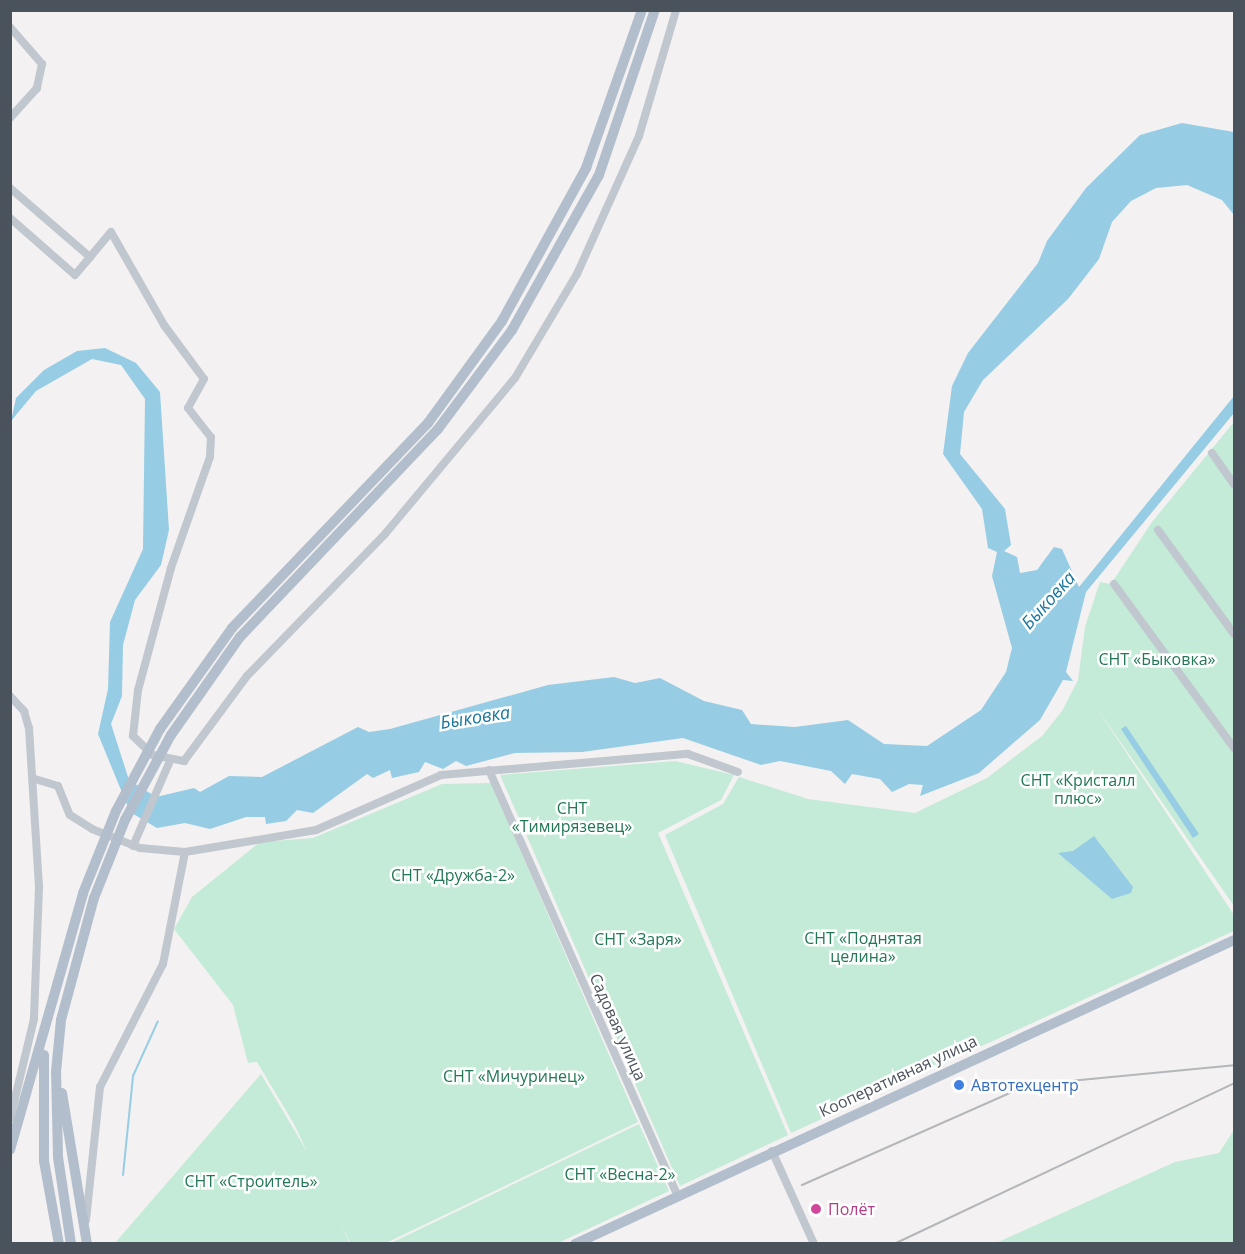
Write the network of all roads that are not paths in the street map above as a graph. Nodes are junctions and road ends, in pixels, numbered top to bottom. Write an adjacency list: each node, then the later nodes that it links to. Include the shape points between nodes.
1 (642, 10): 24 (main road, bridge, via 586,168 502,321 420,432 232,628 160,729 116,811 83,893)
2 (655, 10): 23 (main road, bridge, via 599,175 512,330 438,429 240,637 171,735 125,820 94,898)
3 (676, 10): 16 (street, via 639,136 577,274 515,378 385,534 248,676 196,752 184,761)
4 (10, 27): 5 (street, via 42,64 37,88)
5 (10, 118)
6 (10, 188): 8 (street)
7 (10, 218): 8 (street, via 75,274)
8 (90, 257): 16 (street, via 111,232 165,325 204,379 188,408 211,437 210,458 171,567 138,690 133,736 153,755)
9 (1212, 453): 10 (street)
10 (1234, 484)
11 (1158, 530): 13 (street)
12 (1114, 584): 15 (street)
13 (1234, 634)
14 (10, 696): 19 (street, via 27,717)
15 (1234, 748)
16 (170, 761): 20 (street)
17 (489, 770): 18 (street, via 687,754); 21 (street, via 413,783 316,830); 28 (street, Садовая улица)
18 (738, 772)
19 (35, 779): 20 (street, via 57,786 70,815); 25 (street, via 38,980 29,1046)
20 (133, 846): 21 (street)
21 (185, 852): 29 (street, via 163,964 100,1087)
22 (1234, 940): 27 (main road, Кооперативная улица)
23 (64, 1007): 29 (main road, via 61,1089); 31 (main road, via 56,1100 64,1210)
24 (48, 1019): 26 (main road); 30 (main road, via 42,1106 51,1214)
25 (10, 1119)
26 (10, 1150)
27 (772, 1151): 28 (main road, Кооперативная улица); 33 (street)
28 (678, 1196): 32 (main road, Кооперативная улица)
29 (86, 1240)
30 (59, 1244)
31 (71, 1244)
32 (575, 1244)
33 (814, 1244)

